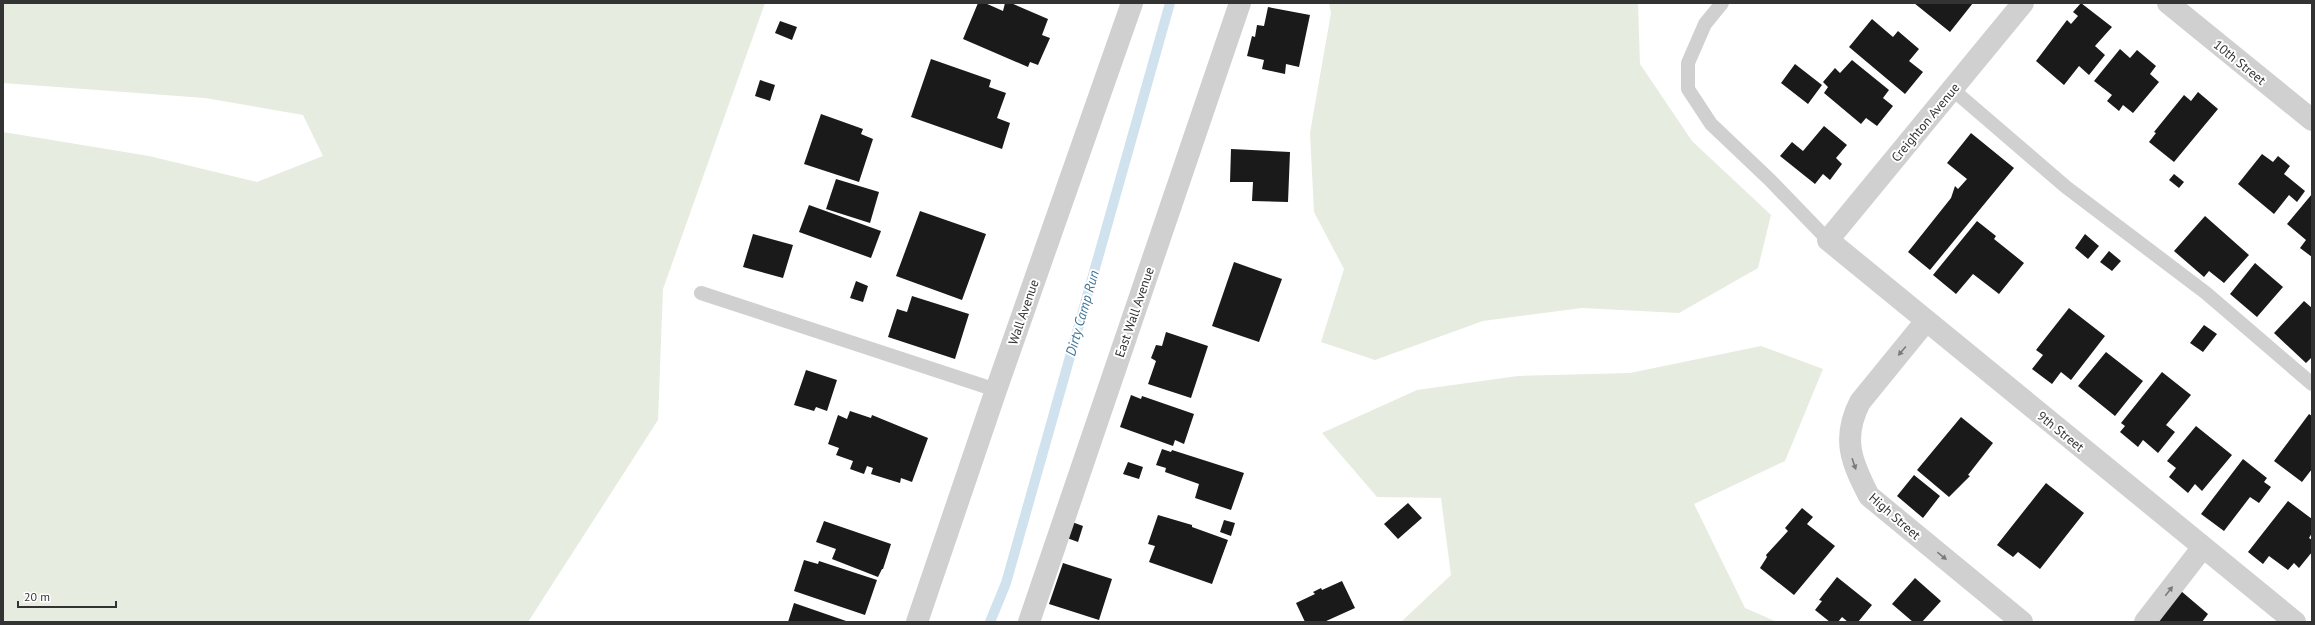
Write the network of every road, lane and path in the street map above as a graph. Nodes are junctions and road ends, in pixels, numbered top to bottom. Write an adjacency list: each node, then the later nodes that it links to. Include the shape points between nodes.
1 (1132, 3): 12 (street, Wall Avenue)
2 (1240, 3): 15 (street, East Wall Avenue)
3 (1722, 3): 8 (lane, via 1705,24 1688,63 1688,89 1711,124)
4 (2024, 3): 6 (street, Creighton Avenue)
5 (2168, 3): 7 (street, 10th Street)
6 (1952, 89): 8 (street, Creighton Avenue); 11 (lane, via 2066,187 2206,293)
7 (2312, 120)
8 (1828, 240): 10 (street, 9th Street)
9 (701, 293): 12 (lane)
10 (1926, 321): 13 (street, 9th Street); 16 (street, High Street, one-way to 16, via 1860,402 1852,417 1849,433 1850,453 1870,496)
11 (2312, 384)
12 (996, 390): 14 (street, Wall Avenue)
13 (2203, 547): 17 (street, one-way to 13); 18 (street, 9th Street)
14 (917, 622)
15 (1029, 622)
16 (2022, 622)
17 (2145, 622)
18 (2295, 622)

